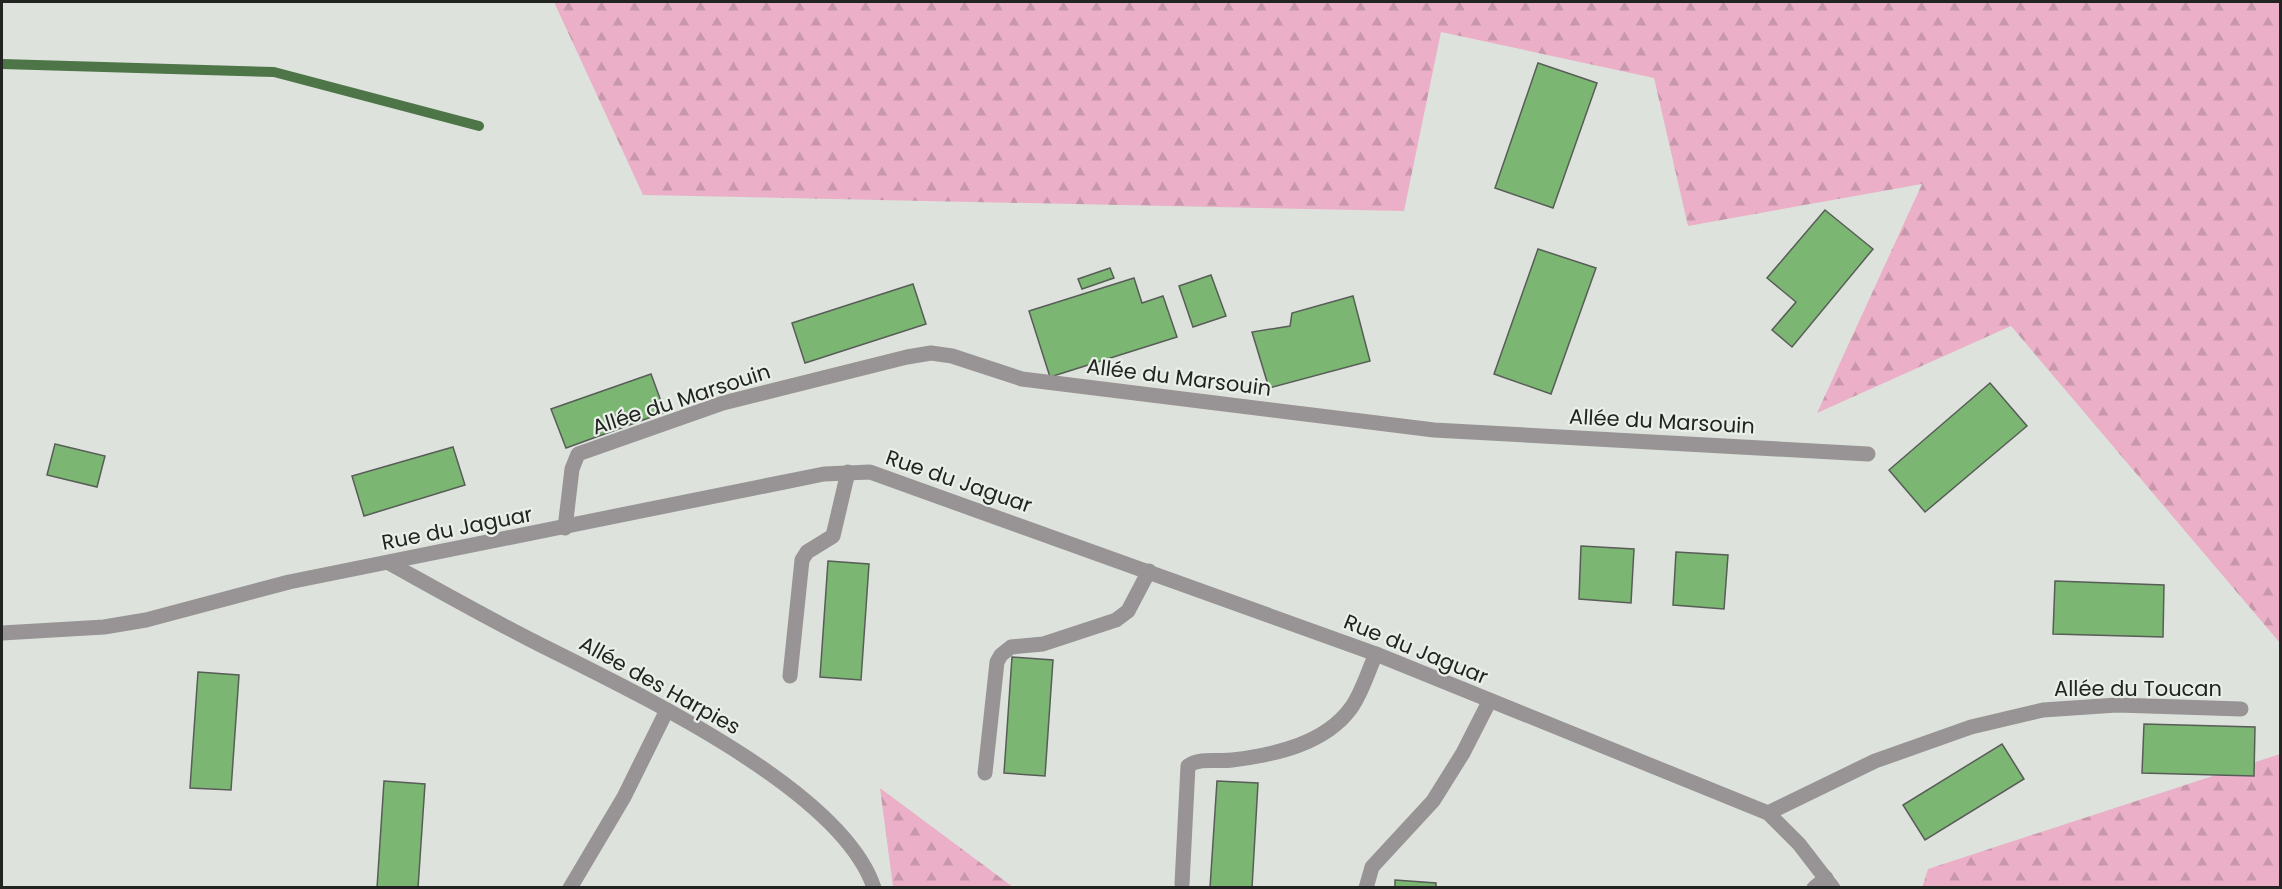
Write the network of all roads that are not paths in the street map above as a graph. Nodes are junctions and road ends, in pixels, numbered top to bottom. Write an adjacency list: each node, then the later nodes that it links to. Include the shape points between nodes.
1 (1868, 454): 3 (street, Allée du Marsouin, via 1434,430 1022,379 931,353 723,403 578,454 572,470)
2 (848, 472): 3 (street, Rue du Jaguar); 5 (street, Rue du Jaguar, via 888,477); 8 (street, via 833,536 807,552 802,560)
3 (565, 528): 4 (street, Rue du Jaguar)
4 (389, 563): 6 (street, Rue du Jaguar, via 289,582 146,620 104,627); 11 (street, Allée des Harpies)
5 (1149, 571): 7 (street, Rue du Jaguar); 12 (street, via 1128,611 1116,620 1043,644 1011,647 1001,655 997,662)
6 (2, 633)
7 (1376, 654): 9 (street, Rue du Jaguar); 14 (street, via 1351,708 1327,734 1288,748 1233,760 1197,761 1188,766)
8 (790, 676)
9 (1489, 702): 13 (street, Rue du Jaguar); 18 (street, via 1433,801 1372,867)
10 (2241, 709): 13 (street, Allée du Toucan, via 2117,705 2043,710 1971,727 1875,761)
11 (667, 710): 16 (street, via 624,797); 17 (street, Allée des Harpies, via 746,756 814,807 858,857)
12 (985, 772)
13 (1768, 813): 15 (street, Rue du Jaguar, via 1799,843)
14 (1182, 884)
15 (1824, 884)
16 (570, 888)
17 (874, 888)
18 (1366, 888)

